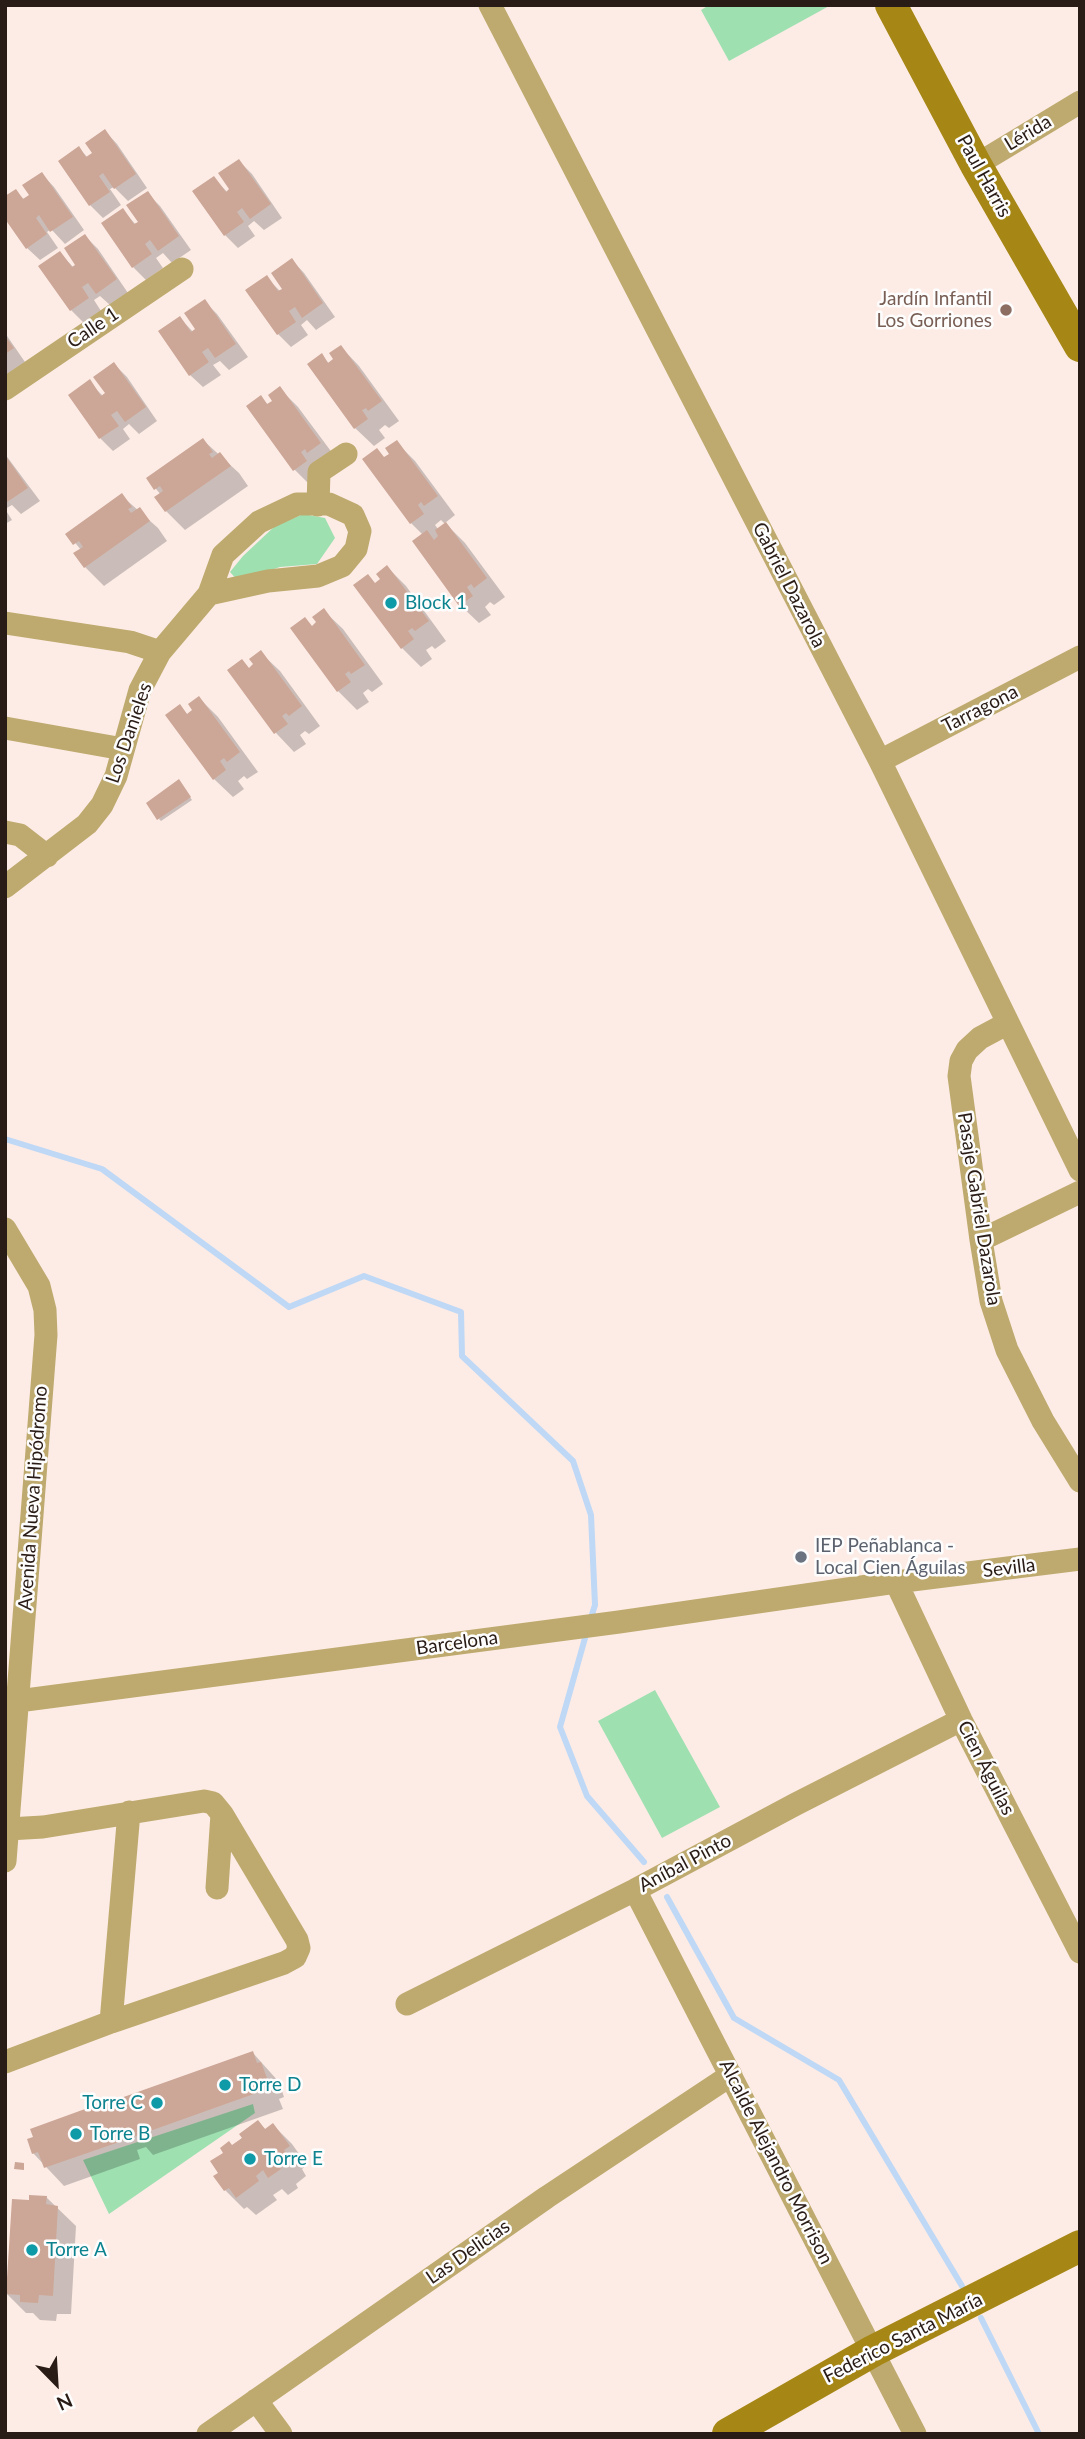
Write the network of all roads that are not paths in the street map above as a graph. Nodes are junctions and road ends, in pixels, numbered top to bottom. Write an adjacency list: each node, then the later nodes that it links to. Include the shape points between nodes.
1 (490, 5): 16 (street, Gabriel Dazarola)
2 (891, 5): 4 (street, Paul Harris)
3 (1080, 103): 4 (street, Lérida)
4 (976, 164): 6 (street, Paul Harris)
5 (182, 270): 7 (street, Calle 1)
6 (1080, 346)
7 (5, 388)
8 (346, 454): 9 (street, via 319,472)
9 (318, 505): 10 (street, via 297,504 259,522 223,555); 10 (street, via 329,504 353,515 360,531 356,549 342,566 318,576)
10 (209, 594): 12 (street, Los Danieles)
11 (5, 623): 12 (street, via 130,642)
12 (160, 652): 15 (street, Los Danieles, via 140,690)
13 (1080, 657): 16 (street, Tarragona)
14 (5, 728): 15 (street)
15 (123, 749): 18 (street, Los Danieles, via 103,805)
16 (880, 761): 20 (street, Gabriel Dazarola)
17 (5, 832): 18 (street, via 20,835)
18 (47, 856): 19 (street, Los Danieles)
19 (5, 887)
20 (1008, 1023): 21 (street, Gabriel Dazarola); 24 (street, Pasaje Gabriel Dazarola, via 967,1050 959,1076)
21 (1080, 1170)
22 (1080, 1192): 24 (street)
23 (5, 1229): 28 (street, Avenida Nueva Hipódromo, via 39,1286 46,1335)
24 (981, 1240): 25 (street, Pasaje Gabriel Dazarola, via 991,1301 1007,1350 1042,1421)
25 (1080, 1481)
26 (1080, 1559): 27 (street, Sevilla)
27 (896, 1582): 29 (street, Barcelona); 30 (street, Cien Águilas)
28 (13, 1660): 29 (street, Avenida Nueva Hipódromo)
29 (18, 1701): 33 (street, Avenida Nueva Hipódromo)
30 (961, 1720): 36 (street, Aníbal Pinto); 37 (street, Cien Águilas)
31 (129, 1812): 32 (street, via 204,1801 213,1802); 33 (street); 39 (street)
32 (222, 1814): 35 (street); 39 (street, via 297,1940 298,1953 284,1963)
33 (8, 1829): 34 (street, Avenida Nueva Hipódromo)
34 (5, 1861)
35 (217, 1888)
36 (635, 1890): 38 (street, Aníbal Pinto); 41 (street, Alcalde Alejandro Morrison)
37 (1080, 1952)
38 (407, 2004)
39 (111, 2022): 40 (street)
40 (5, 2062)
41 (731, 2075): 43 (street, Alcalde Alejandro Morrison); 44 (street, Las Delicias)
42 (1080, 2246): 43 (street, Federico Santa María)
43 (873, 2351): 47 (street, Federico Santa María); 48 (street, Alcalde Alejandro Morrison)
44 (256, 2400): 45 (street, Las Delicias); 46 (street)
45 (208, 2434)
46 (281, 2434)
47 (728, 2434)
48 (915, 2434)

